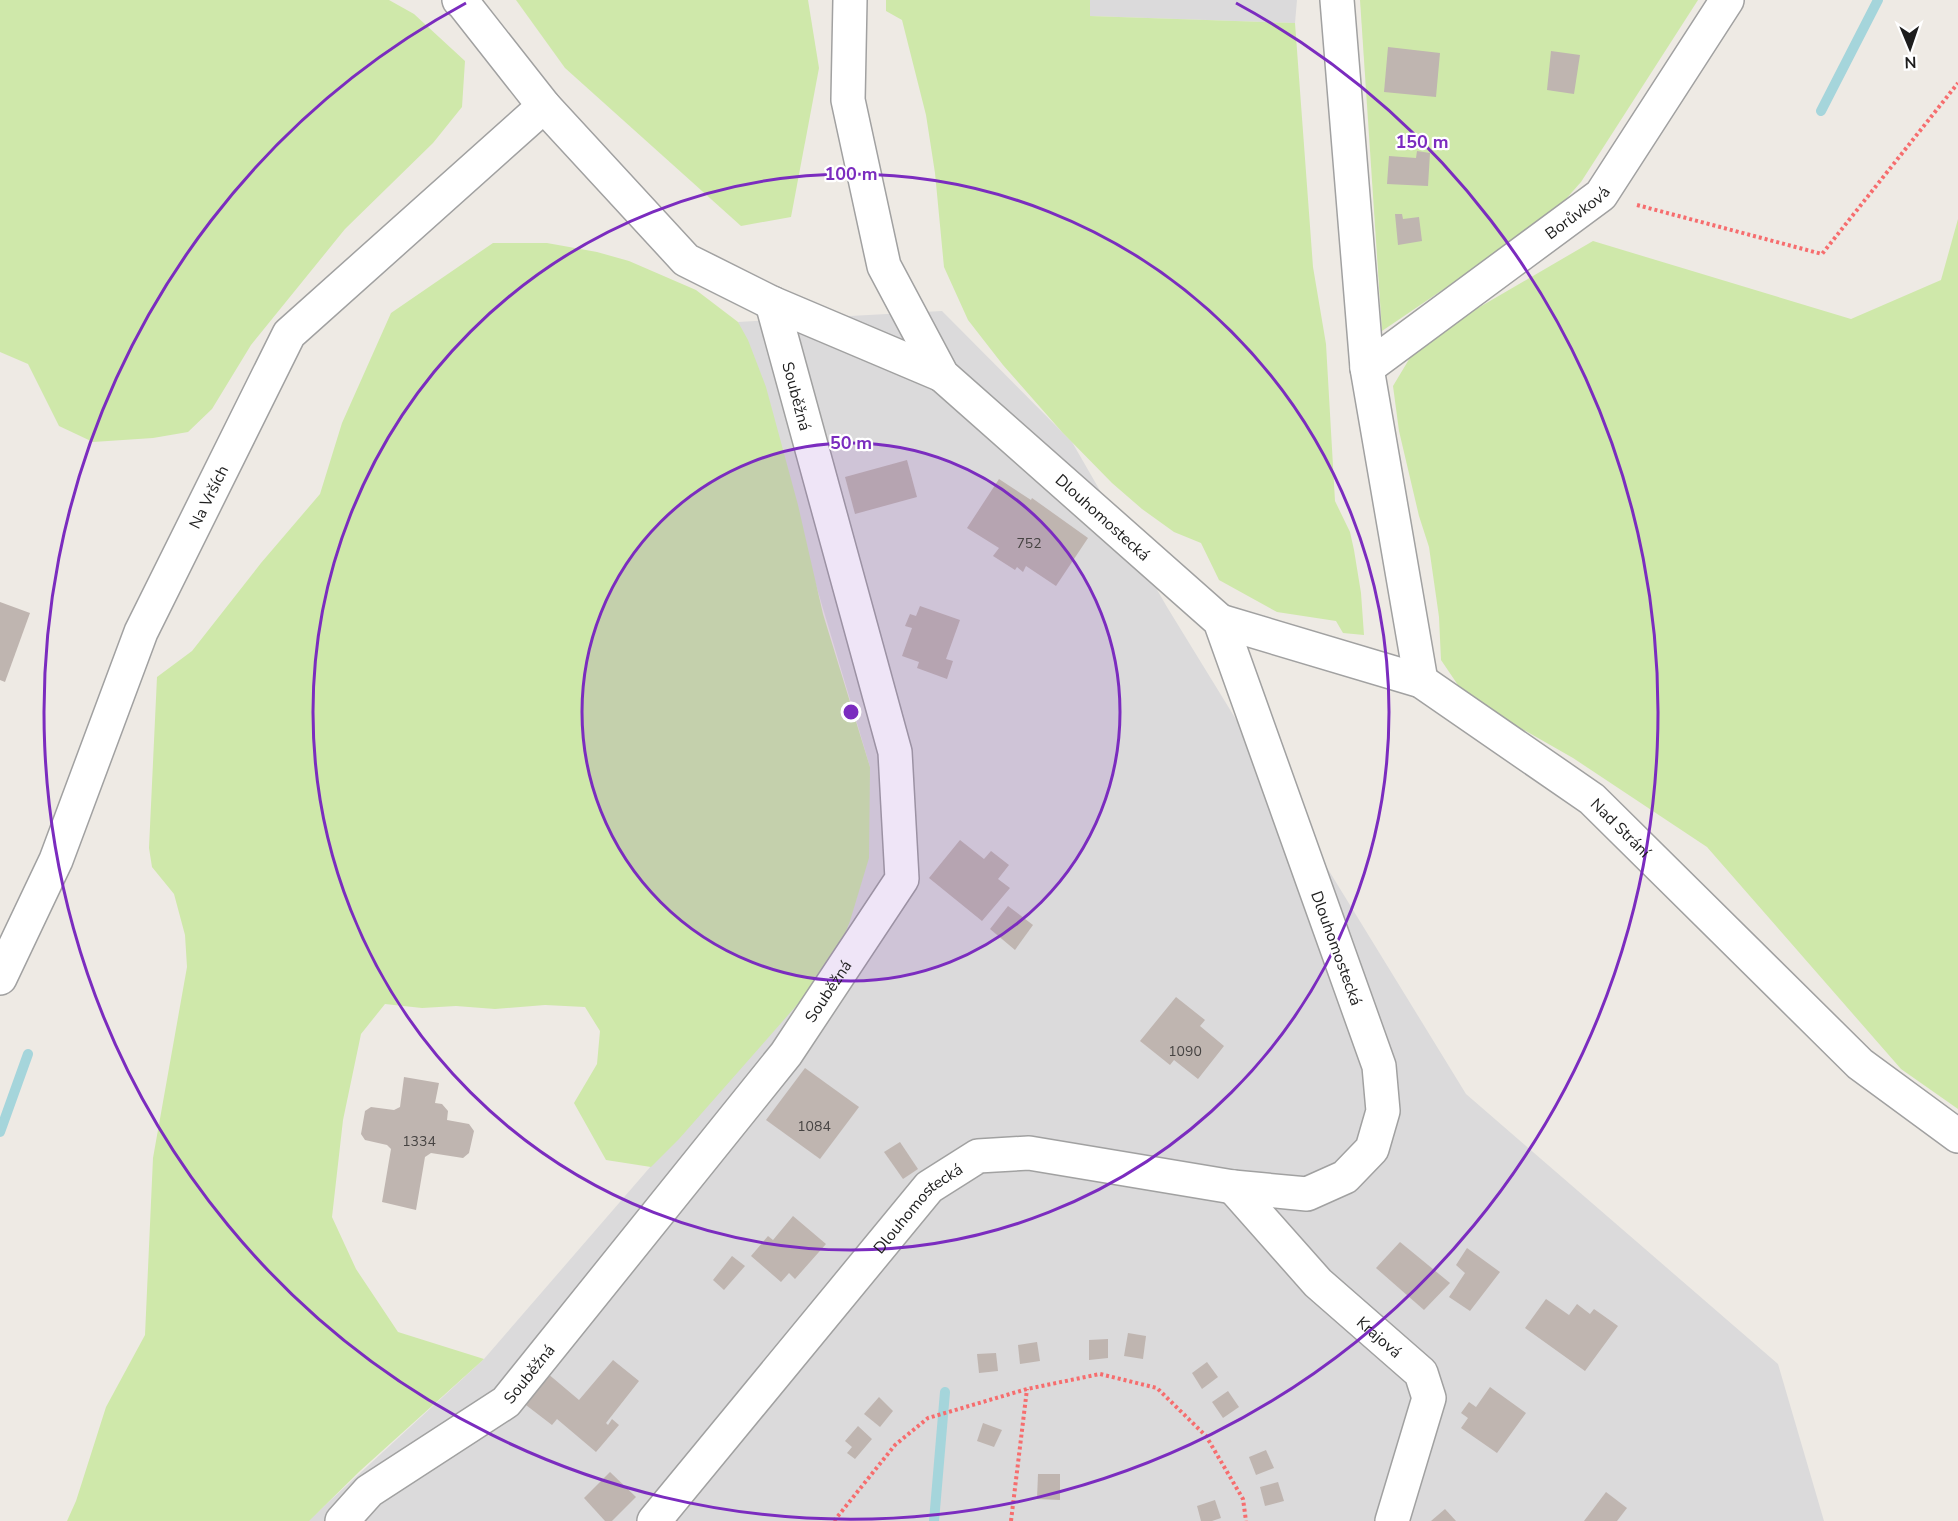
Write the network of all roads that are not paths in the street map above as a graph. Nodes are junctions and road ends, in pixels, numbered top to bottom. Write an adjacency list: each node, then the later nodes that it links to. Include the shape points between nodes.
1 (850, 0): 8 (street, Dlouhomostecká, via 848,100 884,266)
2 (1337, 0): 7 (street)
3 (1727, 0): 7 (street, Borůvková, via 1601,195)
4 (461, 1): 5 (street)
5 (544, 106): 6 (street, via 686,260); 11 (street, Na Vrších, via 290,334 141,632 56,860)
6 (772, 303): 8 (street); 14 (street, Souběžná, via 895,752 902,879 786,1054 506,1402 369,1491)
7 (1367, 368): 10 (street)
8 (942, 375): 9 (street, Dlouhomostecká)
9 (1220, 621): 10 (street, Nad Strání); 13 (street, Dlouhomostecká, via 1379,1066 1383,1111 1372,1149 1344,1176 1307,1194)
10 (1421, 681): 12 (street, Nad Strání, via 1592,799 1860,1064)
11 (0, 978)
12 (1958, 1136)
13 (1233, 1187): 15 (street, Dlouhomostecká, via 1029,1153 978,1156 929,1187); 16 (street, Krajová, via 1318,1283 1421,1373 1429,1398)
14 (342, 1521)
15 (654, 1521)
16 (1392, 1521)

